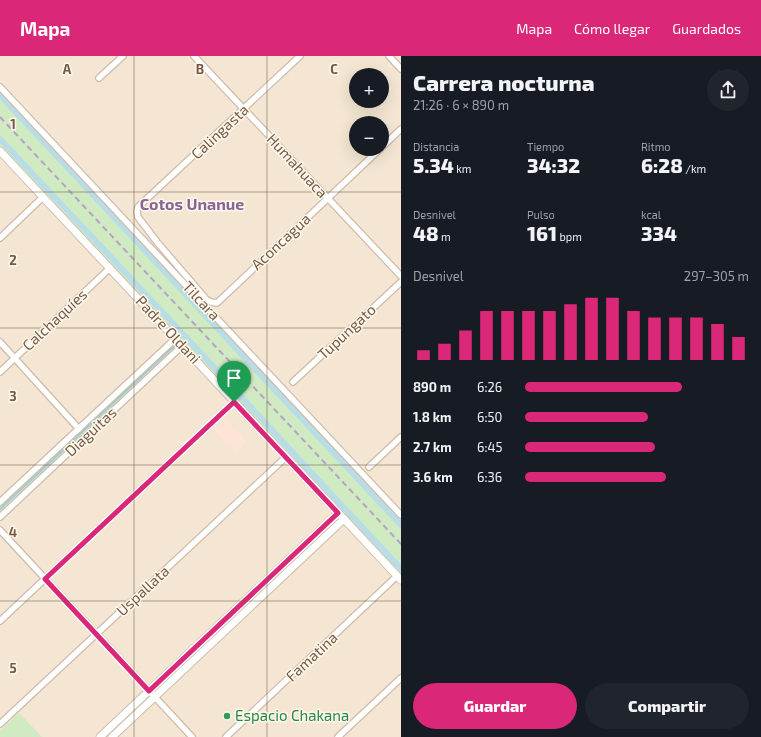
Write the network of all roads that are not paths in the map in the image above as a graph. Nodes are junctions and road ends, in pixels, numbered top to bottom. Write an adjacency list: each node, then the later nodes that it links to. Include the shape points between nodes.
1 (123, 56): 6 (street)
2 (194, 56): 8 (street, Humahuaca)
3 (300, 56): 8 (street, Calingasta)
4 (389, 56): 5 (street)
5 (401, 69)
6 (99, 78)
7 (0, 87): 34 (street, Tilcara)
8 (244, 109): 14 (street, Humahuaca); 15 (street, Calingasta)
9 (401, 129): 10 (street, Aconcagua)
10 (389, 140)
11 (0, 151): 13 (street, Padre Oldani)
12 (373, 156): 14 (street, Aconcagua)
13 (43, 197): 16 (street); 17 (street, Padre Oldani)
14 (328, 199): 18 (street, Humahuaca); 20 (street, Aconcagua)
15 (138, 207): 20 (street, Tilcara, via 138,217 157,242 206,299)
16 (0, 238)
17 (110, 268): 21 (street, Padre Oldani); 24 (street, Calchaquíes)
18 (401, 276)
19 (401, 282): 26 (street, Tupungato)
20 (216, 303)
21 (175, 338): 23 (street, Padre Oldani); 28 (street, Diaguitas)
22 (0, 342): 24 (street)
23 (182, 346): 27 (street, Padre Oldani); 35 (street, Diaguitas)
24 (15, 358): 25 (street, Calchaquíes); 28 (street)
25 (0, 372)
26 (293, 382)
27 (234, 402): 30 (street, Padre Oldani); 39 (street)
28 (79, 428): 32 (street, Diaguitas)
29 (401, 437): 31 (street)
30 (286, 457): 33 (street, Padre Oldani); 41 (street, Uspallata)
31 (369, 467)
32 (0, 502)
33 (338, 513): 36 (street, Padre Oldani); 43 (street)
34 (401, 515)
35 (0, 518)
36 (344, 519): 38 (street, Padre Oldani); 44 (street)
37 (0, 530): 39 (street)
38 (399, 578): 49 (street, Famatina)
39 (45, 579): 40 (street); 41 (street)
40 (0, 621)
41 (96, 634): 43 (street); 45 (street, Uspallata)
42 (401, 678): 50 (street)
43 (149, 691): 44 (street); 46 (street)
44 (155, 697): 47 (street); 48 (street)
45 (0, 724)
46 (100, 737)
47 (112, 737)
48 (192, 737)
49 (226, 737)
50 (338, 737)

